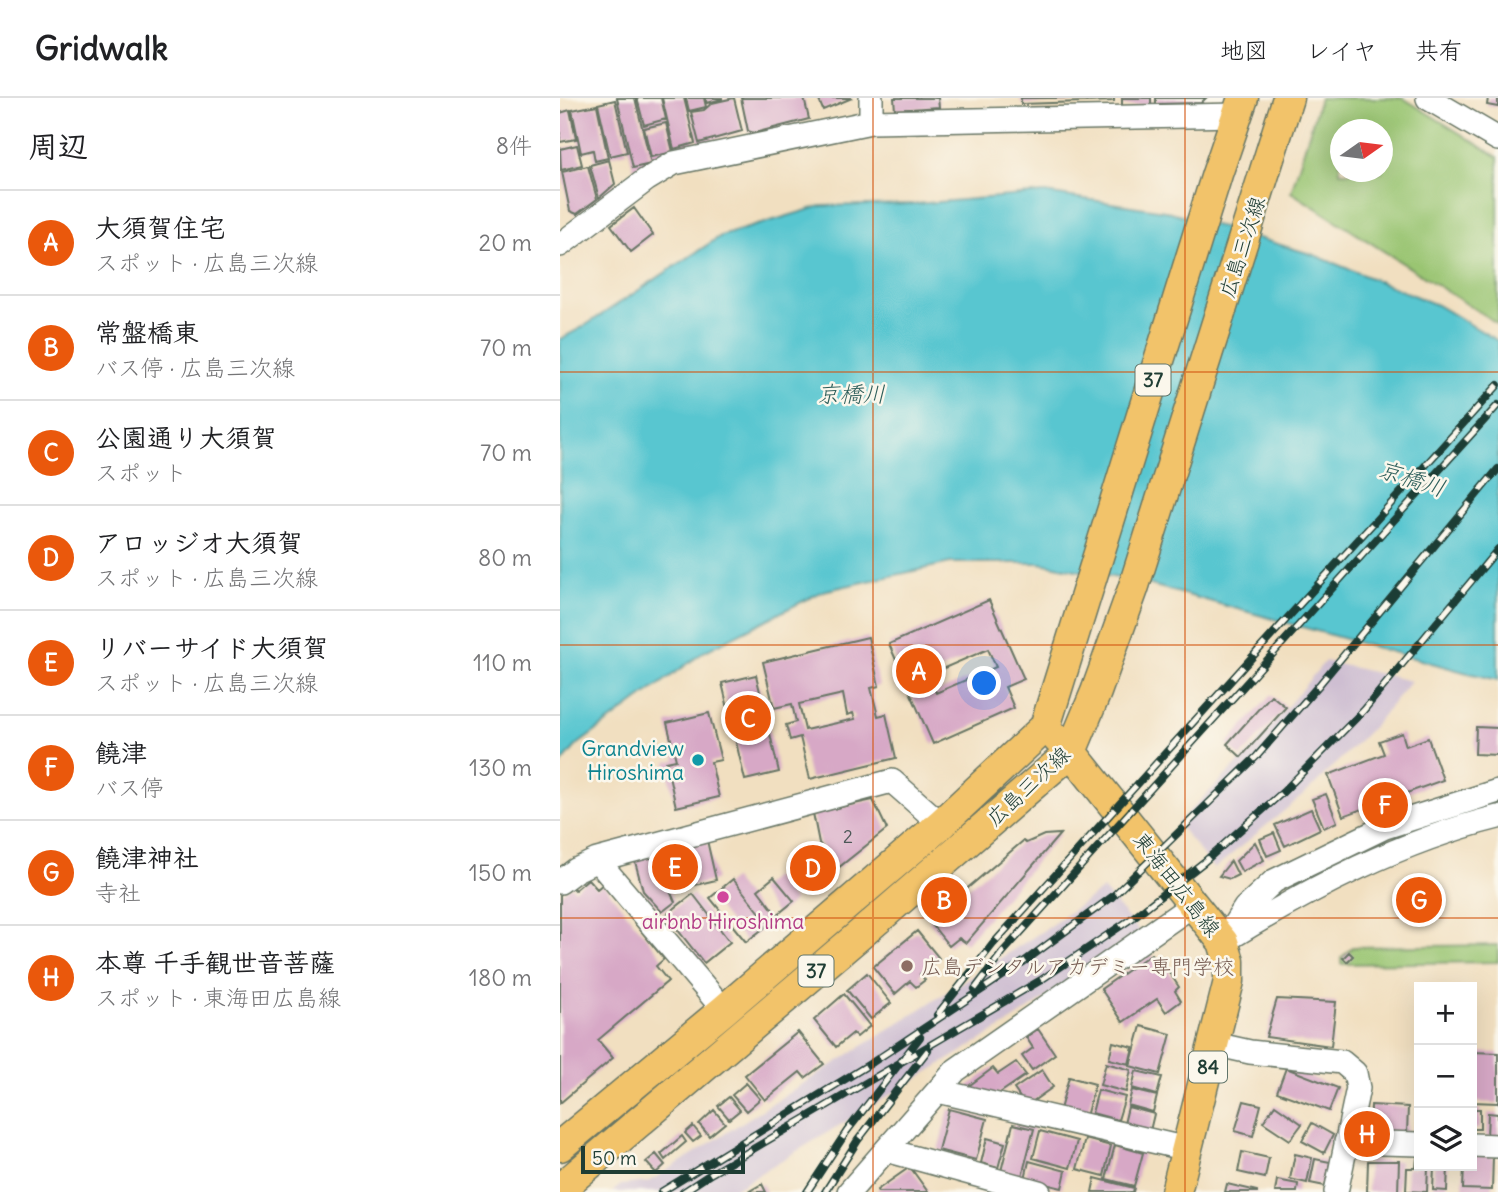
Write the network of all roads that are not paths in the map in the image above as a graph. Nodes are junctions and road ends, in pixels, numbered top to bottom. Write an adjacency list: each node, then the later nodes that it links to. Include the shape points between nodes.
1 (871, 98): 5 (street)
2 (1288, 98): 9 (main road, 広島三次線 / 37, via 1133,589)
3 (1428, 98): 6 (street)
4 (1241, 107): 5 (street); 8 (main road, 広島三次線 / 37)
5 (871, 122): 7 (street, via 674,163)
6 (1498, 139)
7 (561, 239)
8 (1045, 727): 9 (main road, 東海田広島線 / 84); 12 (main road, 広島三次線 / 37)
9 (1071, 752): 15 (main road, 東海田広島線 / 84); 27 (main road, 広島三次線 / 37)
10 (1498, 791): 16 (street, via 1385,828 1274,881 1245,908)
11 (1498, 817): 16 (street, via 1393,851 1285,904)
12 (941, 824): 13 (street, via 892,781); 17 (main road, 広島三次線 / 37)
13 (597, 860): 14 (street); 17 (street)
14 (560, 882)
15 (1194, 904): 16 (main road, 東海田広島線 / 84); 19 (street, via 956,1070)
16 (1223, 942): 18 (main road, 東海田広島線 / 84, via 1229,981)
17 (724, 1010): 23 (main road, 広島三次線 / 37)
18 (1214, 1044): 20 (street, via 1342,1062 1355,1073 1358,1088); 25 (main road, 東海田広島線 / 84)
19 (938, 1091): 25 (street); 26 (street)
20 (1346, 1142): 21 (street); 31 (street)
21 (1414, 1144)
22 (1477, 1145): 24 (street)
23 (560, 1146)
24 (1498, 1146)
25 (1187, 1149): 30 (main road, 東海田広島線 / 84)
26 (886, 1150): 28 (street); 29 (street)
27 (560, 1189)
28 (849, 1192)
29 (1039, 1192)
30 (1176, 1192)
31 (1336, 1192)

